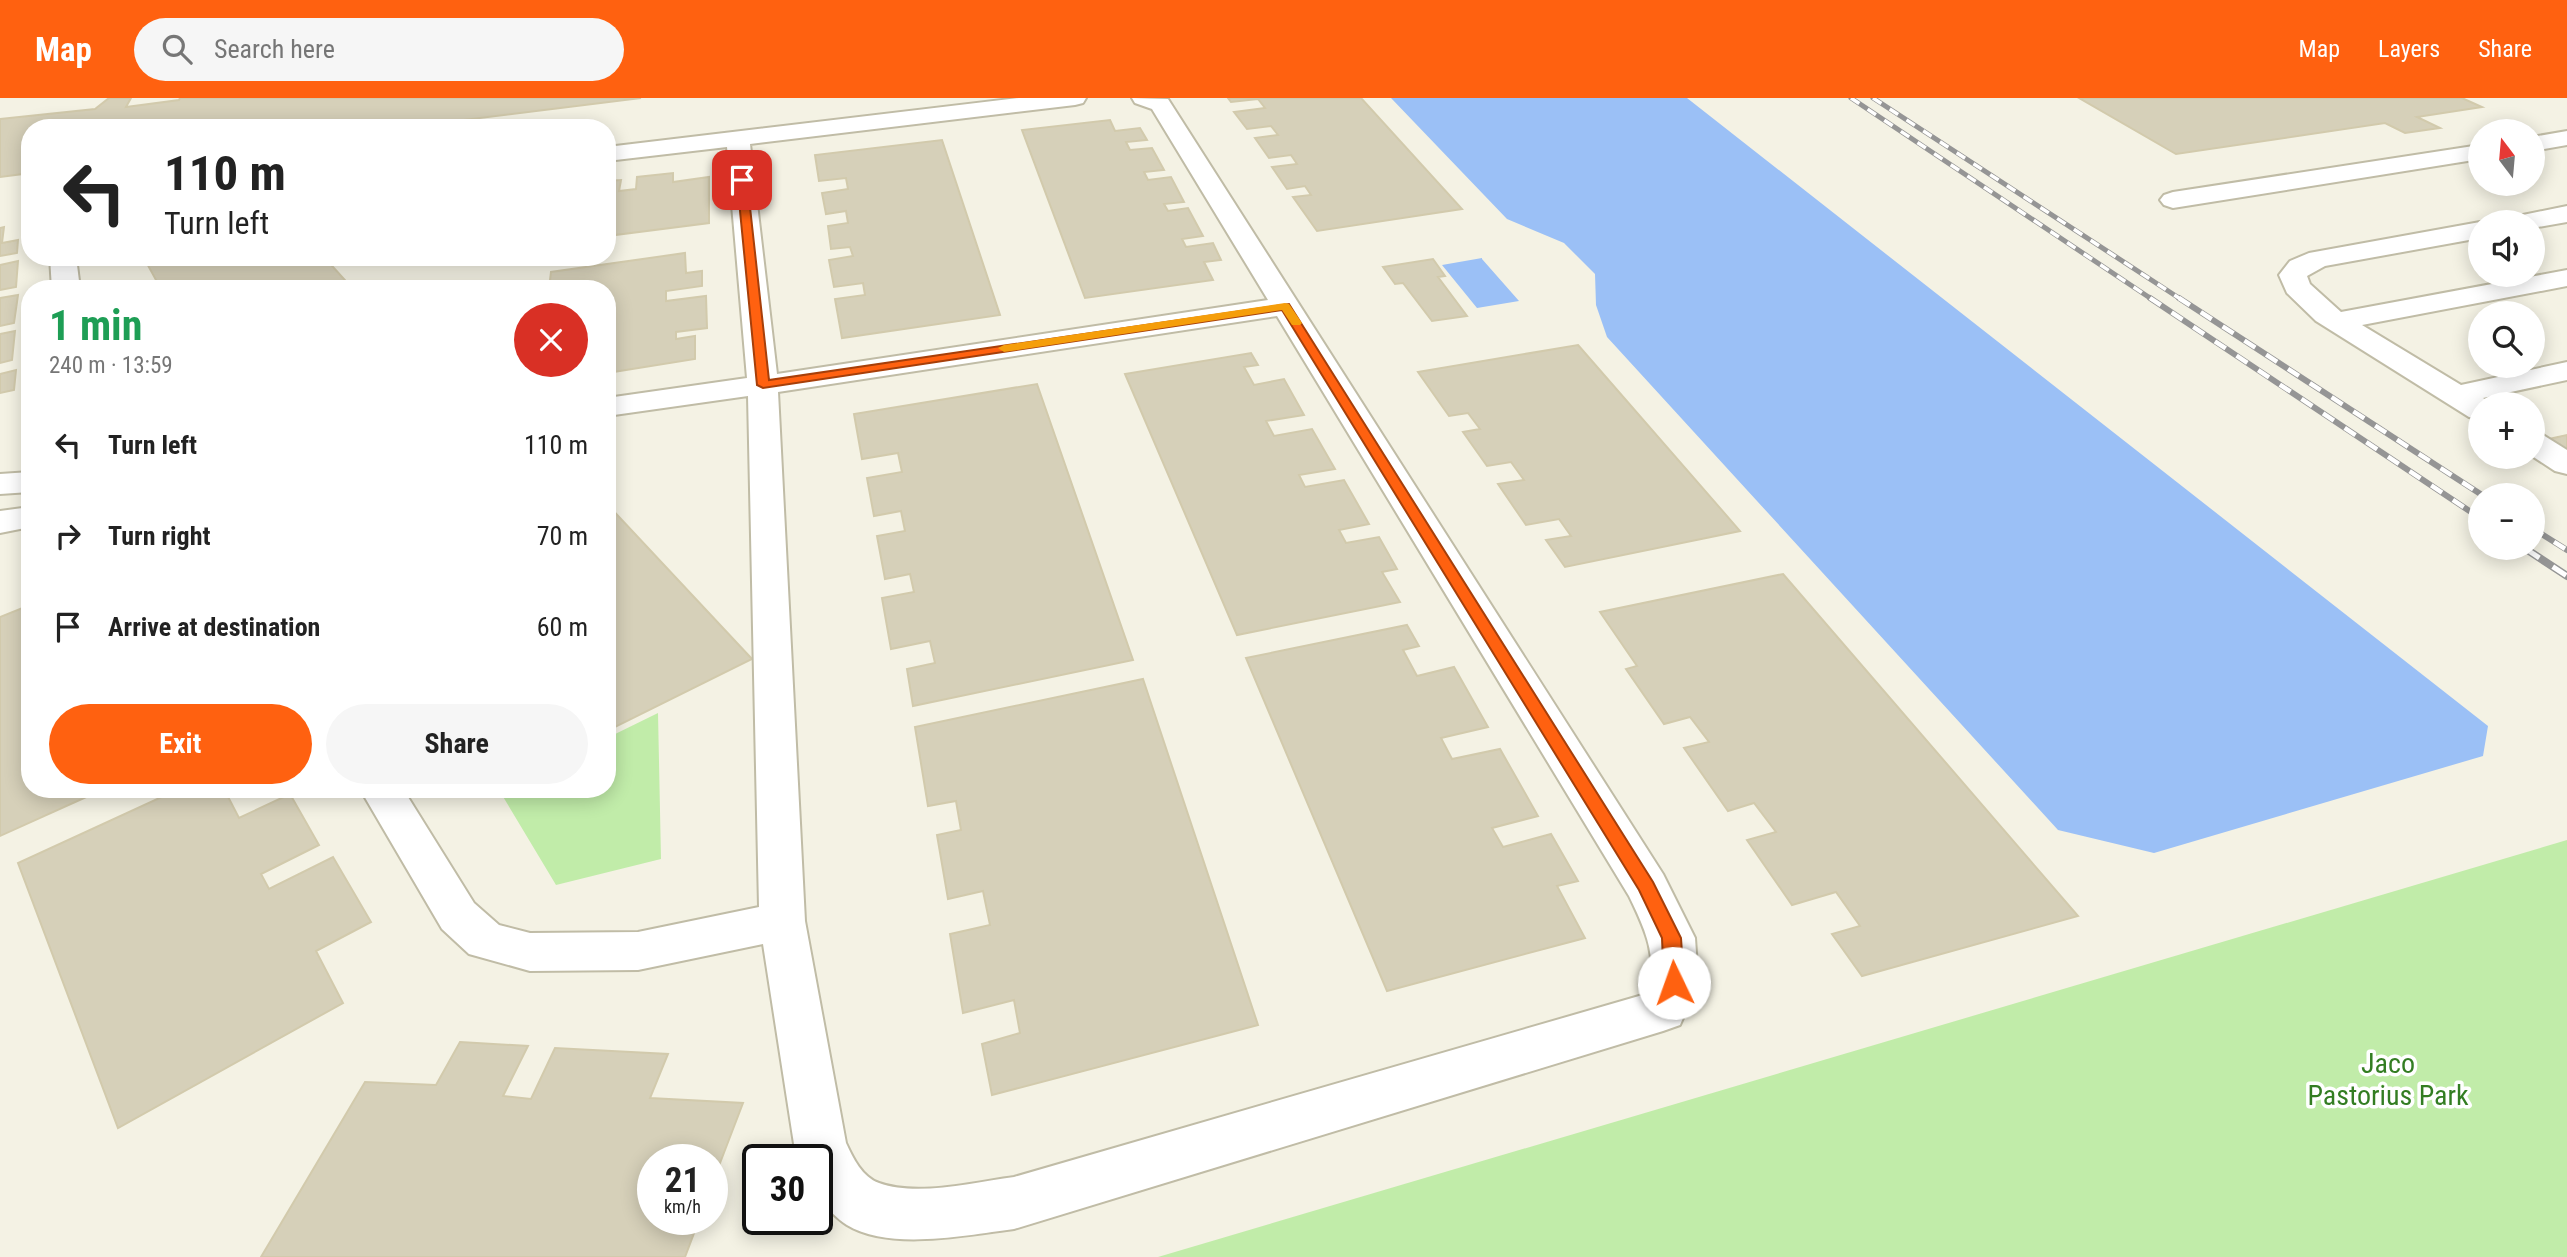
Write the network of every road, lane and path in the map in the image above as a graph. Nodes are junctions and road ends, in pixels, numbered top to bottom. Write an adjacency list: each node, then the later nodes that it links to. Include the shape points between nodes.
1 (1075, 98): 3 (street)
2 (1143, 98): 13 (street, via 1160,104)
3 (738, 138): 6 (street); 16 (street)
4 (2567, 138): 5 (street)
5 (2545, 142)
6 (616, 153)
7 (2468, 154): 8 (street)
8 (2173, 201)
9 (2567, 214): 10 (street)
10 (2545, 218)
11 (2468, 232): 14 (street, via 2318,259 2300,267 2293,275 2297,287)
12 (2567, 278): 14 (street)
13 (1285, 306): 16 (street); 27 (street, via 1647,887 1672,938 1674,983 1662,1010 1014,1203 919,1215 866,1207 837,1182 820,1144)
14 (2337, 321): 18 (street)
15 (2567, 371): 17 (street)
16 (763, 385): 19 (street); 27 (street)
17 (2500, 392)
18 (2468, 402)
19 (616, 406)
20 (2545, 450): 21 (street)
21 (2567, 464)
22 (21, 483): 23 (street)
23 (0, 484)
24 (21, 518): 25 (street)
25 (0, 522)
26 (386, 798): 27 (street, via 458,916 485,941 530,952 638,951)
27 (782, 921)

